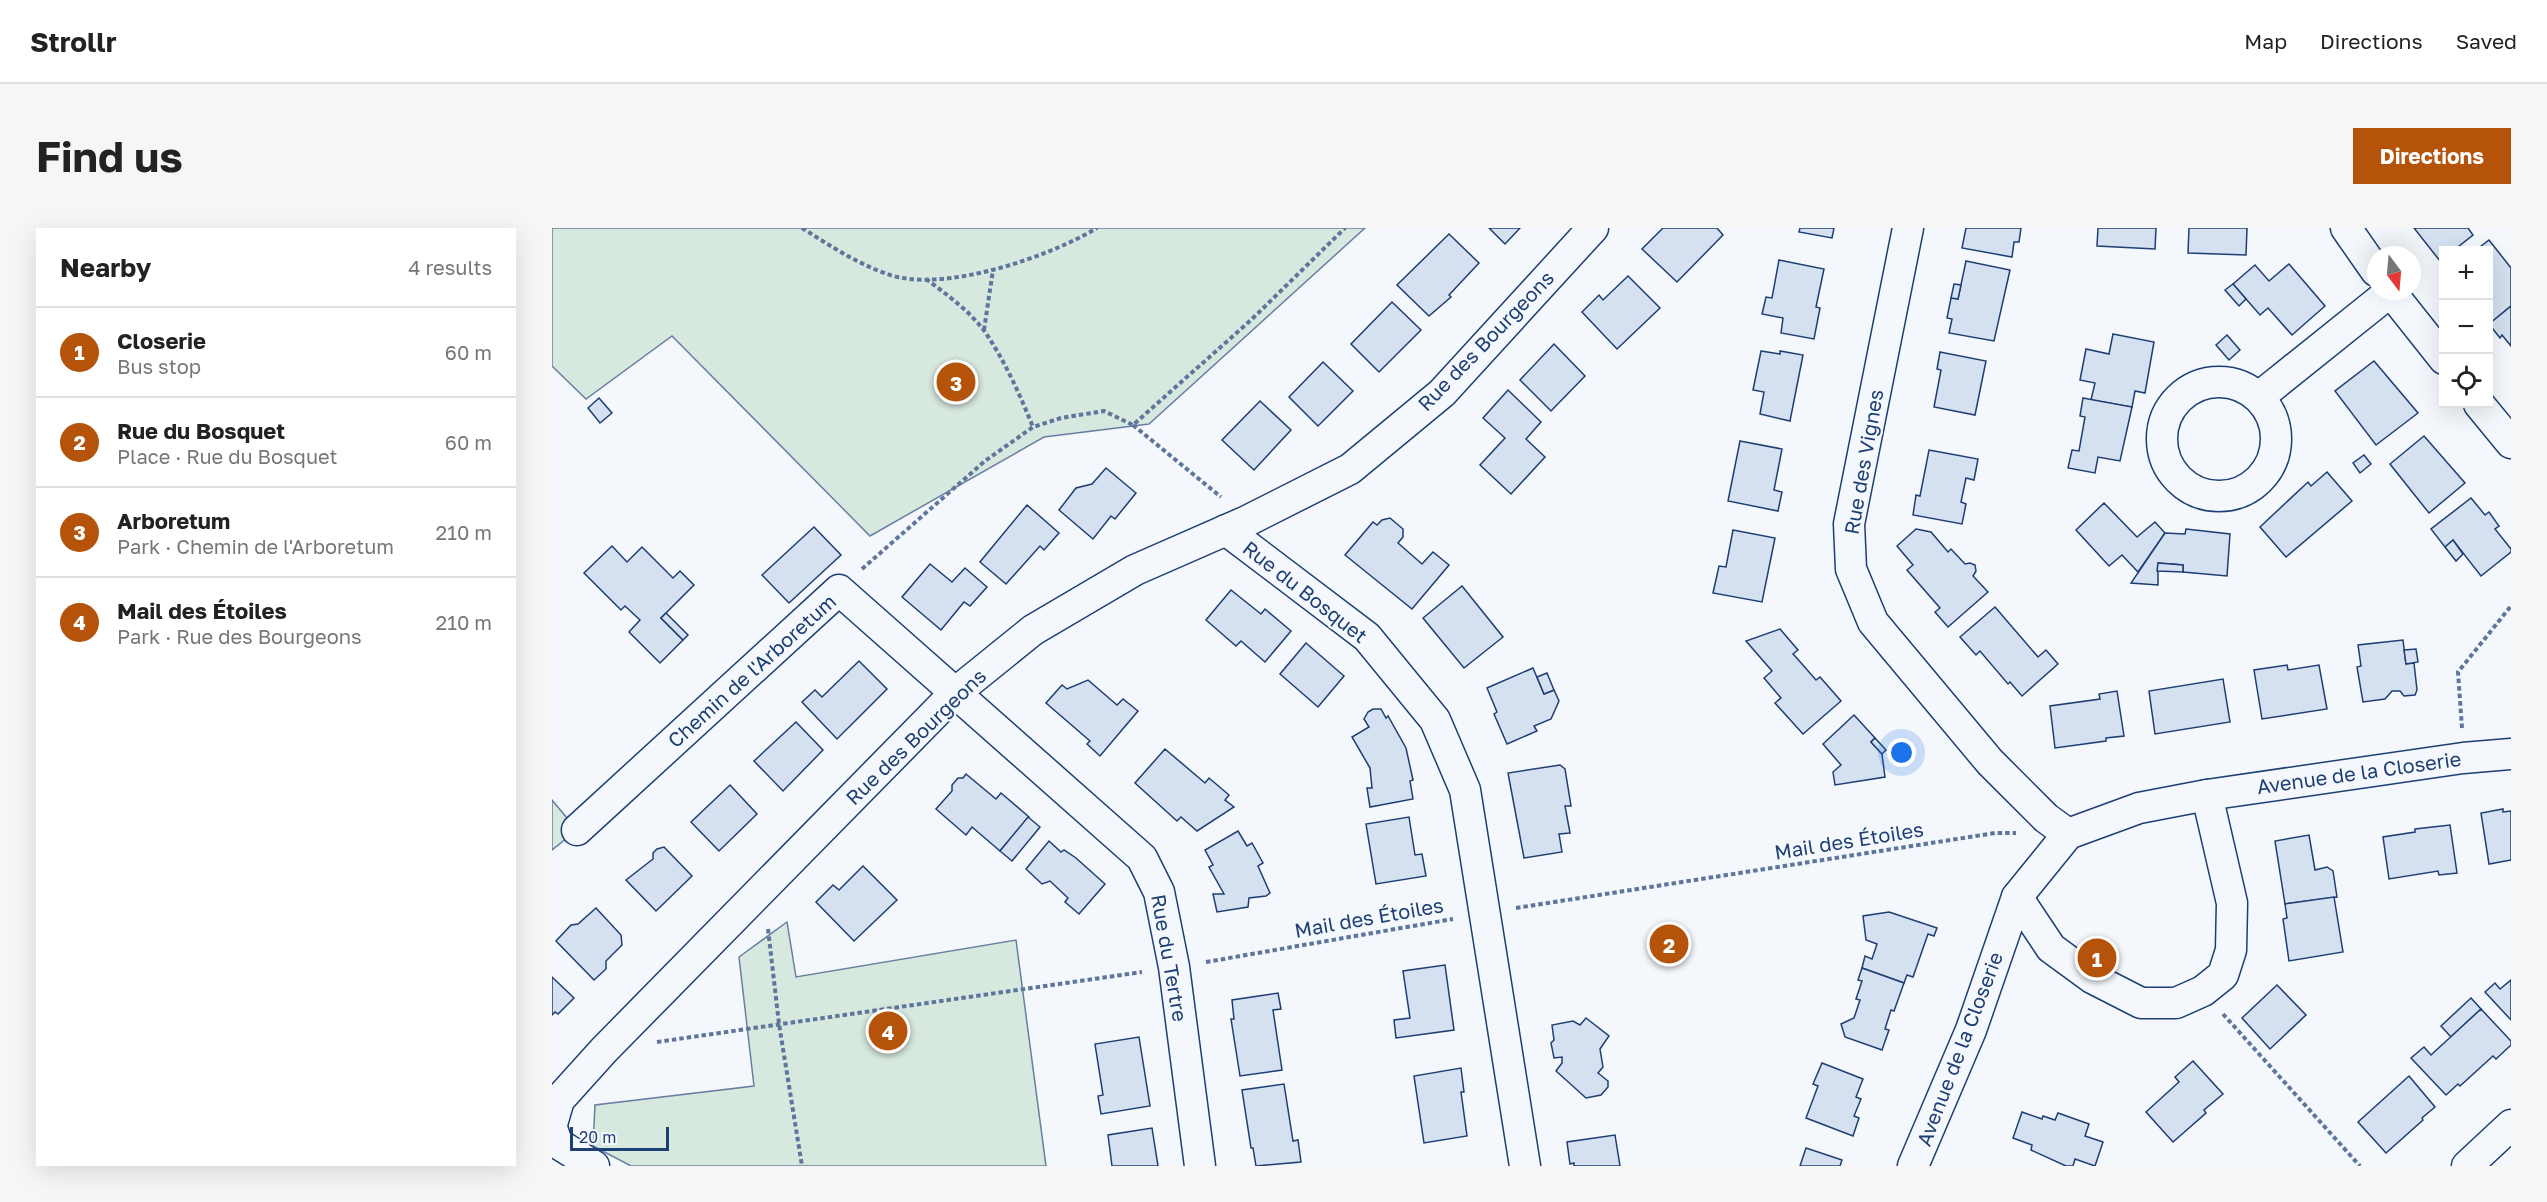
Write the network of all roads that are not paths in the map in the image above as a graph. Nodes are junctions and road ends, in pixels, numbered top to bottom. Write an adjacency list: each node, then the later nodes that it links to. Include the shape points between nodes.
1 (1593, 228): 11 (street, Rue des Bourgeons, via 1442,393 1350,469)
2 (1908, 228): 16 (street, Rue des Vignes, via 1849,524 1851,569 1873,622 1990,762 2046,818)
3 (2346, 228): 4 (street)
4 (2367, 258)
5 (2379, 300): 8 (street)
6 (2397, 300): 7 (street)
7 (2440, 354)
8 (2259, 398)
9 (2482, 408): 10 (street)
10 (2511, 443)
11 (1236, 526): 12 (street, Rue des Bourgeons, via 1135,570 1033,630); 22 (street, Rue du Bosquet, via 1367,636 1435,720 1465,790)
12 (956, 693): 15 (street, Chemin de l'Arboretum, via 839,590); 19 (street, Rue des Bourgeons, via 604,1050 559,1100); 21 (street, Rue du Tertre, via 1142,858 1159,892 1174,967)
13 (2511, 754): 14 (street, Avenue de la Closerie)
14 (2207, 795): 16 (street, Avenue de la Closerie, via 2139,808); 17 (street, via 2232,903 2230,950 2223,975 2203,992 2176,1003 2141,1003 2131,998 2092,978 2051,948)
15 (577, 830)
16 (2068, 834): 17 (street, Avenue de la Closerie)
17 (2017, 897): 23 (street, Avenue de la Closerie, via 1971,1030)
18 (2511, 1125): 24 (street)
19 (552, 1126): 20 (street, via 557,1143)
20 (594, 1166)
21 (1200, 1166)
22 (1525, 1166)
23 (1914, 1166)
24 (2467, 1166)

